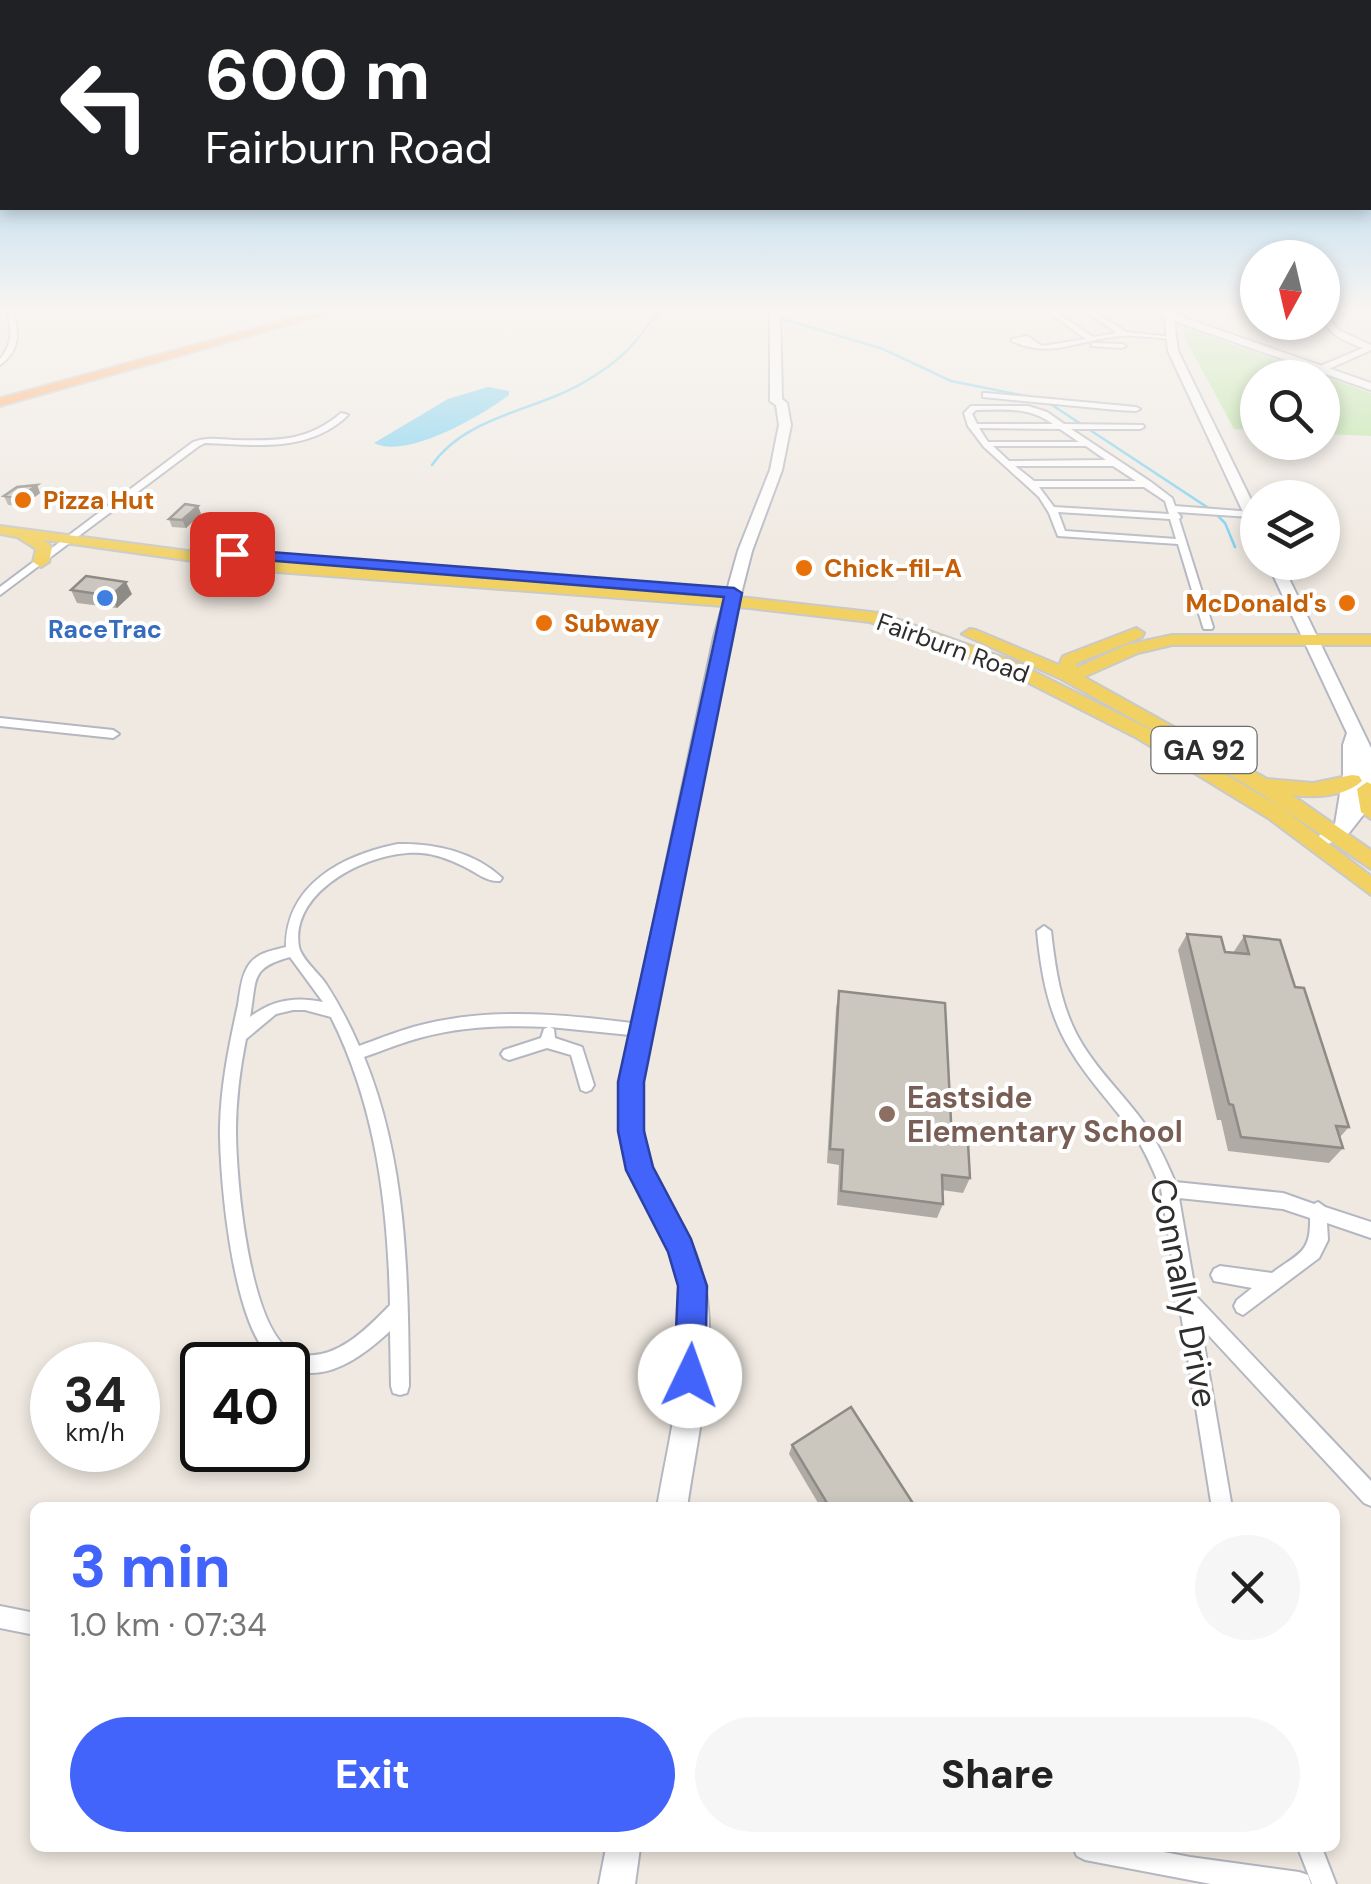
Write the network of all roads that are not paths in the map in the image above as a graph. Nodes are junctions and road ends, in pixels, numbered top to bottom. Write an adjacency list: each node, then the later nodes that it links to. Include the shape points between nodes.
1 (50, 397): 9 (highway)
2 (776, 397): 6 (street)
3 (785, 397): 6 (street)
4 (1021, 397): 7 (street)
5 (1197, 397): 21 (street)
6 (781, 403): 32 (street, via 785,426 776,470)
7 (1067, 406): 8 (street); 11 (street)
8 (1136, 409)
9 (0, 413)
10 (344, 415): 27 (street, via 325,431 282,442 204,441)
11 (1078, 424): 12 (street); 14 (street)
12 (1062, 425): 13 (street); 13 (street, via 1028,408 969,410); 16 (street)
13 (972, 426): 15 (street)
14 (1140, 427)
15 (986, 444): 16 (street); 17 (street)
16 (1090, 444): 18 (street)
17 (1008, 463): 18 (street); 19 (street)
18 (1118, 463): 20 (street)
19 (1033, 484): 20 (street); 22 (street)
20 (1149, 484): 23 (street)
21 (1240, 492)
22 (1056, 509): 23 (street); 28 (street, via 1061,534)
23 (1176, 513): 24 (street); 28 (street)
24 (1240, 514)
25 (0, 520): 27 (main road, Fairburn Road / GA 92)
26 (8, 531): 27 (main road, Fairburn Road / GA 92); 29 (main road, via 44,547)
27 (76, 536): 29 (street); 32 (main road, Fairburn Road / GA 92)
28 (1184, 542): 33 (street)
29 (41, 562): 31 (street)
30 (1283, 580): 34 (street)
31 (0, 592)
32 (732, 597): 36 (main road, Fairburn Road / GA 92, via 818,600 914,616 1006,647); 50 (street)
33 (1208, 628): 34 (main road, Fairburn Road); 36 (main road, Fairburn Road, via 1115,640 1069,660)
34 (1314, 639): 35 (main road, Fairburn Road); 36 (main road, Fairburn Road, via 1163,641); 40 (street, via 1368,759)
35 (1371, 640)
36 (1058, 680): 39 (main road, GA 92); 42 (main road, GA 92, via 1198,765)
37 (0, 722): 38 (street)
38 (113, 734)
39 (1245, 773): 40 (main road, via 1300,791); 42 (main road, GA 92)
40 (1360, 785): 41 (main road); 42 (street, via 1358,815)
41 (1371, 812)
42 (1332, 834): 43 (main road, GA 92); 45 (main road, GA 92)
43 (1371, 861)
44 (494, 878): 47 (street, via 448,852 413,847 369,855 310,895 296,917)
45 (1371, 887)
46 (1044, 932): 56 (street, Connally Drive, via 1063,1022 1081,1056 1157,1152)
47 (292, 951): 48 (street); 51 (street, via 262,960 252,971)
48 (334, 1012): 51 (street, via 309,1003 279,1005); 53 (street)
49 (552, 1023): 50 (street); 52 (street); 53 (street, via 458,1024)
50 (639, 1034): 66 (street, via 631,1131 640,1170 681,1249 692,1286 687,1406)
51 (238, 1036): 63 (street, via 228,1131 233,1207 268,1342 296,1362 338,1360 360,1349)
52 (547, 1042): 54 (street); 55 (street, via 577,1051)
53 (354, 1054): 63 (street, via 390,1176)
54 (509, 1054)
55 (586, 1084)
56 (1168, 1188): 57 (street); 61 (street, Connally Drive)
57 (1318, 1210): 58 (street); 60 (street, via 1313,1252)
58 (1371, 1230)
59 (1220, 1274): 60 (street)
60 (1275, 1282): 62 (street)
61 (1190, 1302): 65 (street); 67 (street, Connally Drive)
62 (1244, 1306)
63 (399, 1310): 64 (street)
64 (400, 1386)
65 (1371, 1496)
66 (673, 1502)
67 (1221, 1502)
68 (0, 1617): 69 (street)
69 (30, 1623)
70 (622, 1852): 73 (street)
71 (1105, 1852): 74 (street)
72 (1312, 1852): 75 (street)
73 (617, 1884)
74 (1299, 1884)
75 (1324, 1884)

